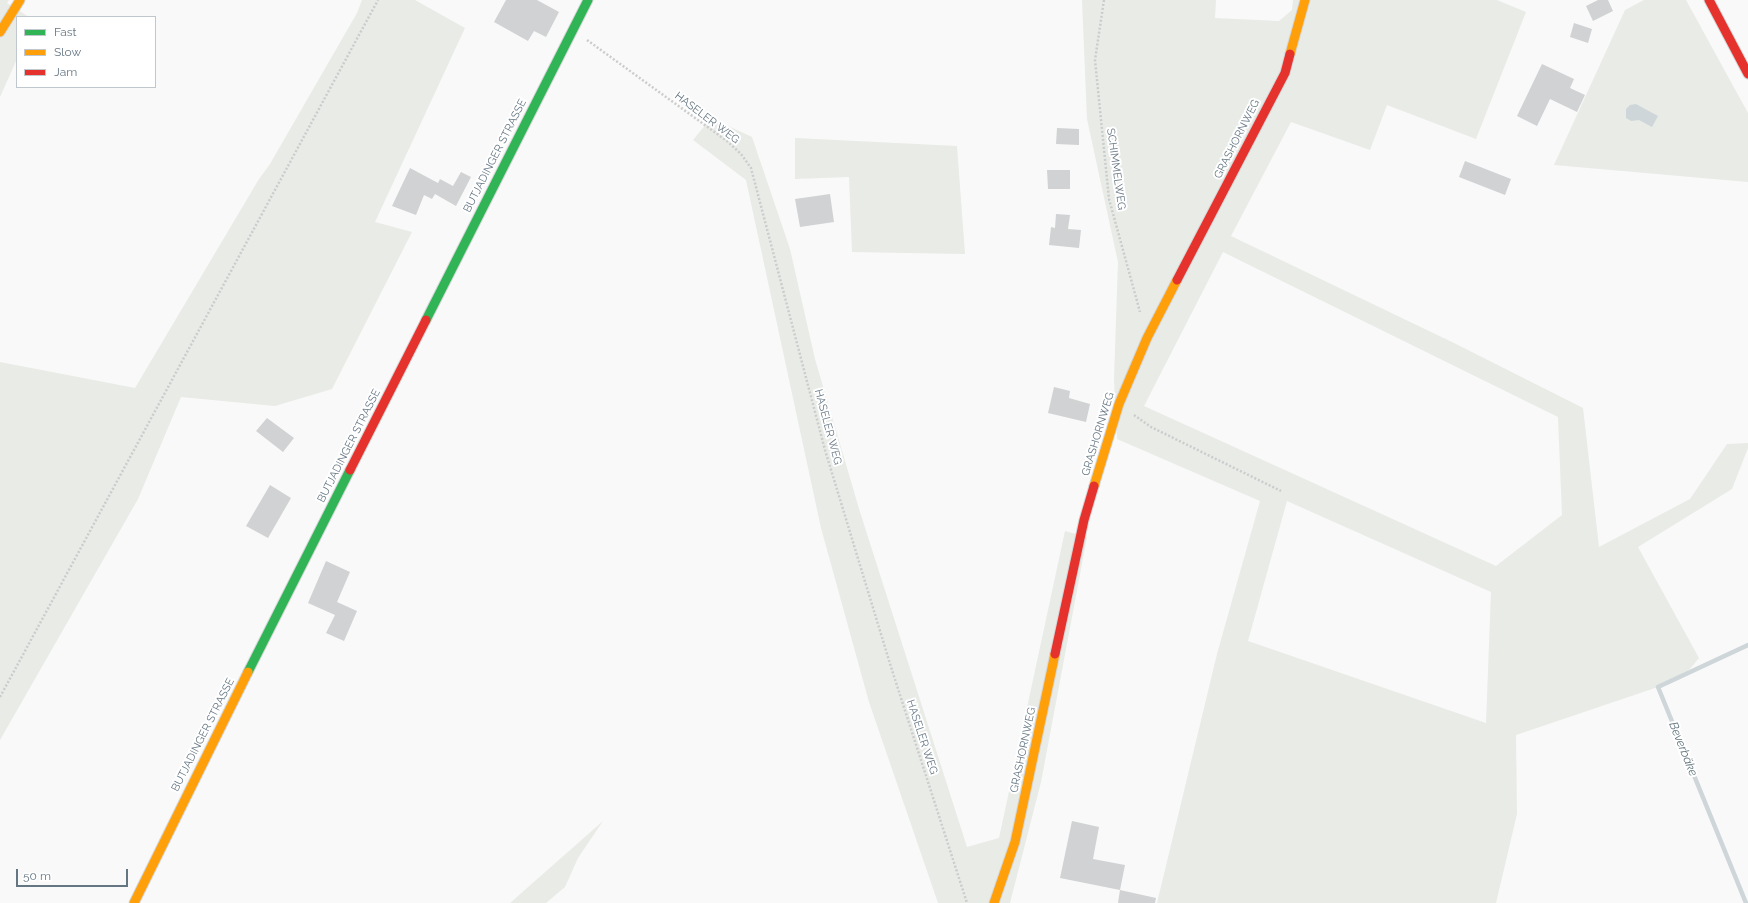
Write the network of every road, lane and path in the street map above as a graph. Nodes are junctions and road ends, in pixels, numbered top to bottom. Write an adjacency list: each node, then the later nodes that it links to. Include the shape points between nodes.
1 (20, 0): 8 (street)
2 (378, 0): 13 (path)
3 (588, 0): 7 (street, BUTJADINGER STRASSE)
4 (1104, 0): 10 (path, SCHIMMELWEG, via 1095,60 1109,199)
5 (1305, 0): 11 (street, GRASHORNWEG, via 1285,72 1147,338)
6 (1709, 0): 9 (street)
7 (573, 30): 14 (street, BUTJADINGER STRASSE, via 287,594); 15 (path, HASELER WEG, via 727,141 751,168 825,450)
8 (0, 32)
9 (1748, 74)
10 (1141, 314)
11 (1119, 404): 12 (path, via 1151,427); 16 (street, GRASHORNWEG, via 1084,520 1015,842)
12 (1281, 491)
13 (0, 697)
14 (134, 903)
15 (967, 903)
16 (994, 903)

